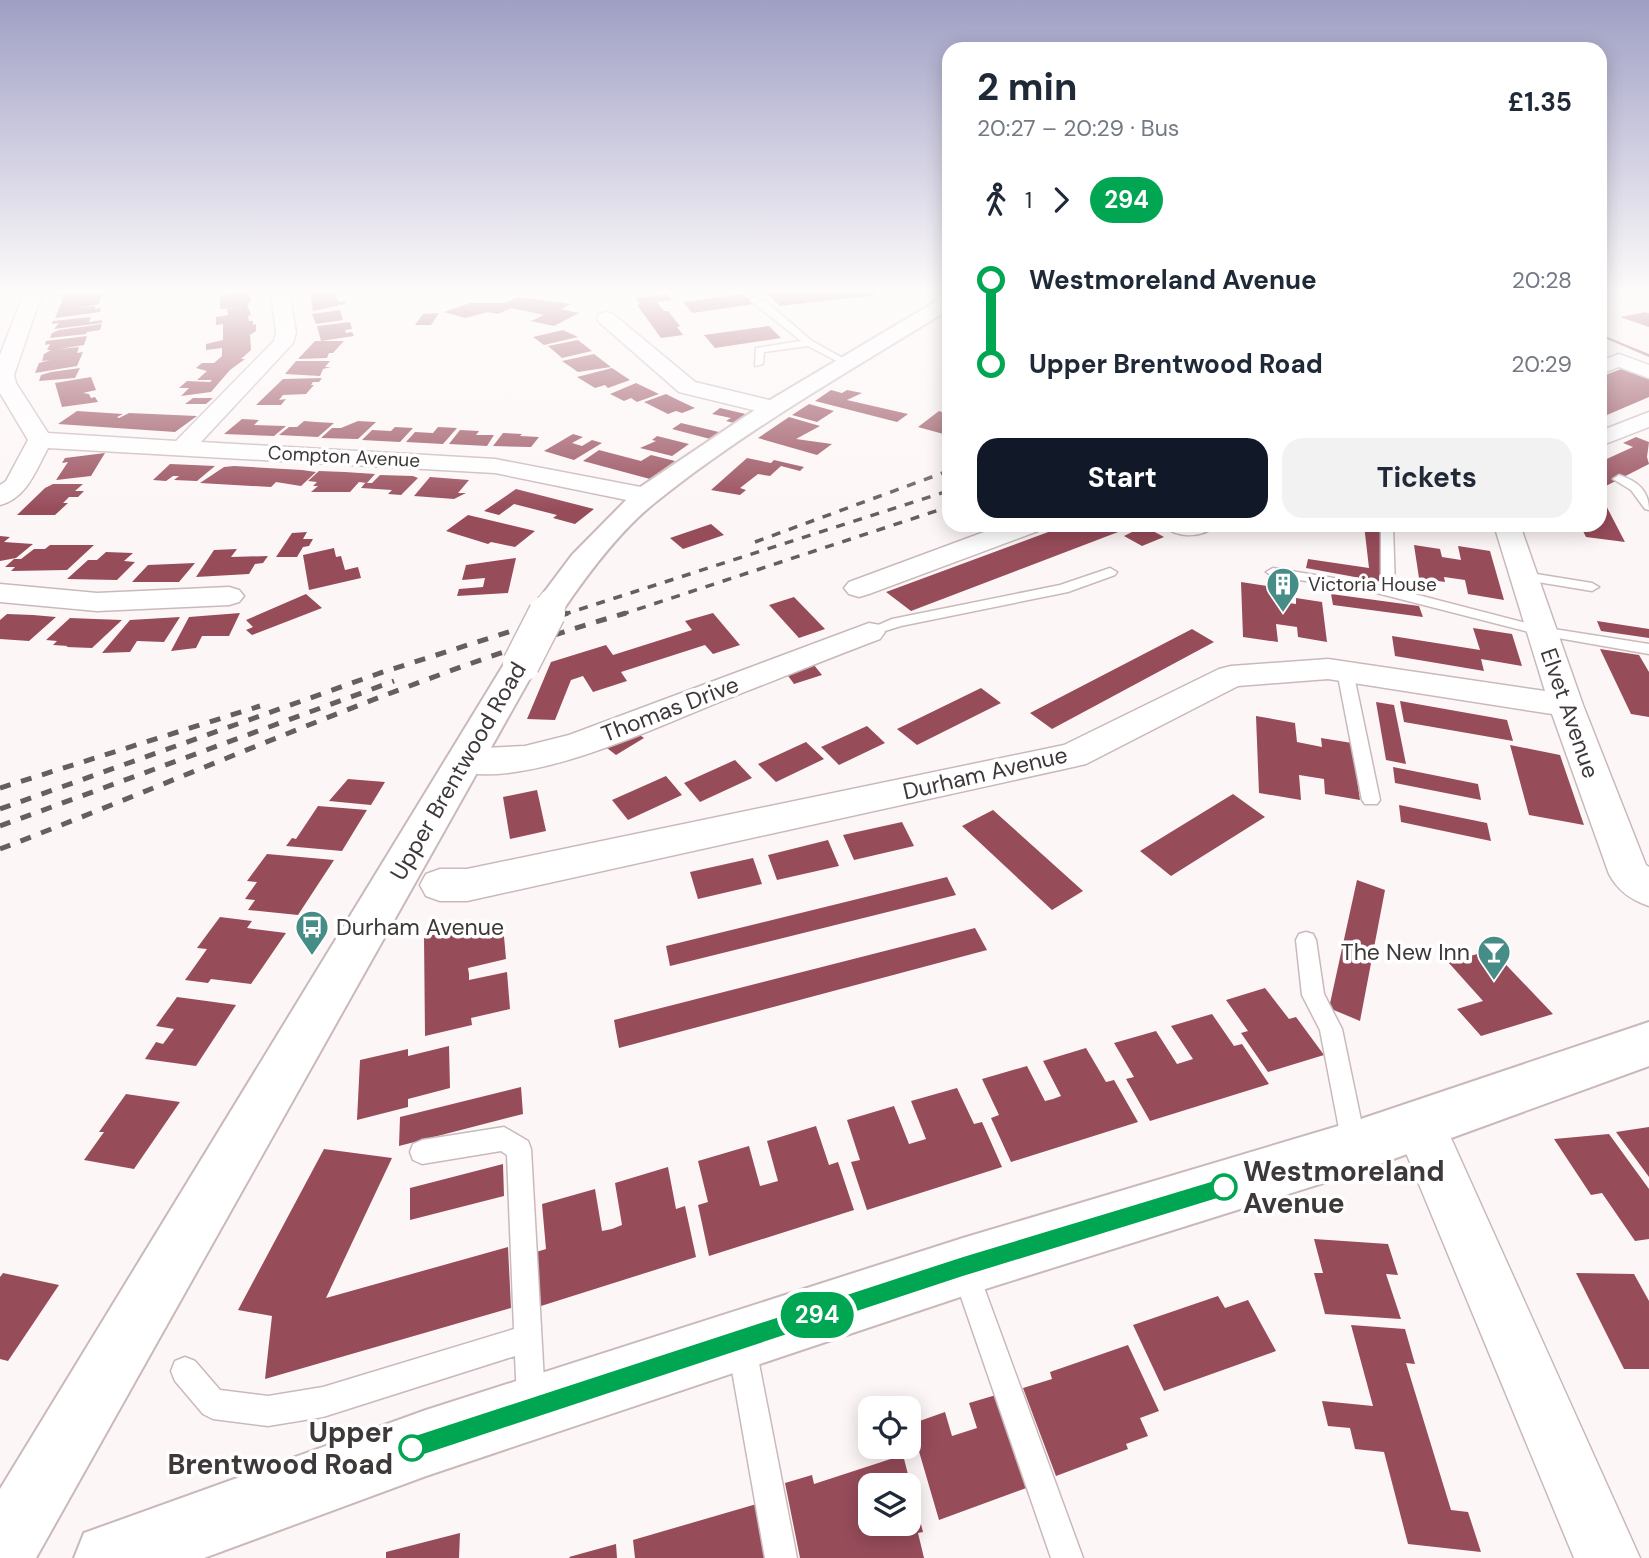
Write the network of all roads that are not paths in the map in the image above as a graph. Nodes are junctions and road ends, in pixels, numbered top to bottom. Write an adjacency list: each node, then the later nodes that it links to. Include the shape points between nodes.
1 (7, 366): 10 (street, via 5,383)
2 (261, 366): 11 (street)
3 (662, 366): 7 (street, via 687,387)
4 (843, 366): 7 (street, Upper Brentwood Road)
5 (1626, 366): 6 (street)
6 (1649, 372)
7 (773, 408): 13 (street, Upper Brentwood Road)
8 (1649, 419): 9 (street)
9 (1607, 436)
10 (40, 440): 11 (street, Compton Avenue); 14 (street, via 16,485)
11 (184, 447): 13 (street, Compton Avenue, via 495,466)
12 (1645, 477): 15 (lane, via 1624,481 1639,491)
13 (646, 496): 32 (street, Upper Brentwood Road, bridge, via 582,561 552,603)
14 (0, 497)
15 (1649, 506)
16 (1009, 532): 23 (street)
17 (1387, 532): 25 (lane)
18 (1509, 532): 21 (street, Elvet Avenue)
19 (1110, 572): 28 (lane, via 1063,589)
20 (1273, 572): 25 (lane)
21 (1524, 576): 22 (lane); 27 (street, Elvet Avenue)
22 (1592, 587)
23 (859, 588)
24 (0, 593): 26 (street, via 97,602)
25 (1388, 593): 27 (lane)
26 (229, 596)
27 (1541, 631): 29 (lane); 31 (street, Elvet Avenue)
28 (869, 632): 32 (street, Thomas Drive, via 578,745 526,758)
29 (1649, 649)
30 (1345, 671): 31 (street, Durham Avenue); 33 (lane); 34 (street, Durham Avenue, via 1231,676 1073,755 467,886)
31 (1566, 705): 35 (street, Elvet Avenue, via 1629,874)
32 (465, 761): 34 (street, Upper Brentwood Road)
33 (1371, 800)
34 (417, 882): 46 (street, Upper Brentwood Road)
35 (1649, 890)
36 (1306, 940): 39 (lane, via 1313,995 1331,1030)
37 (1649, 1044): 38 (street)
38 (1419, 1124): 39 (street); 50 (street)
39 (1355, 1147): 41 (street)
40 (422, 1152): 42 (lane, via 504,1139 519,1149)
41 (963, 1267): 43 (street); 49 (lane)
42 (528, 1338): 44 (lane, via 323,1402 268,1411 213,1404); 45 (lane)
43 (740, 1340): 45 (street); 48 (lane)
44 (185, 1371)
45 (532, 1409): 47 (street)
46 (0, 1554)
47 (109, 1558)
48 (781, 1558)
49 (1067, 1558)
50 (1607, 1558)

